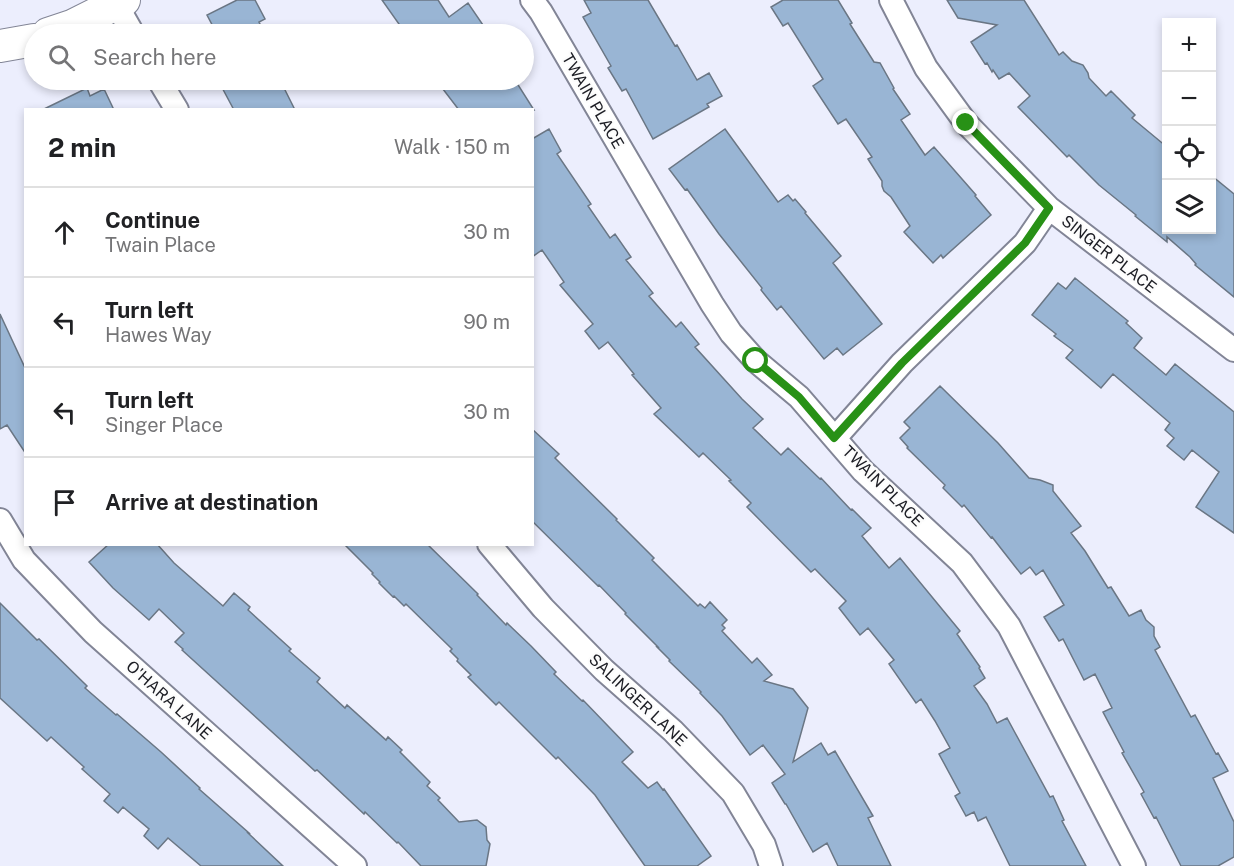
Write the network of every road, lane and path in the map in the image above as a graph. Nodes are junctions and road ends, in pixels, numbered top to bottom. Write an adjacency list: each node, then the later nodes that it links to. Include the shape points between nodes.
1 (532, 0): 12 (street, TWAIN PLACE, via 731,333 756,361 799,397)
2 (891, 0): 10 (street, SINGER PLACE, via 926,68 966,123)
3 (120, 2): 4 (main road); 5 (street)
4 (76, 24)
5 (129, 24)
6 (24, 42): 7 (main road)
7 (0, 46)
8 (165, 90): 9 (street)
9 (176, 108)
10 (1049, 208): 11 (street, SINGER PLACE); 12 (street, via 1025,243 902,363)
11 (1234, 350)
12 (834, 438): 17 (street, TWAIN PLACE, via 863,471 962,563 1010,626)
13 (0, 520): 15 (street, O'HARA LANE, via 24,560 93,632)
14 (491, 546): 16 (street, SALINGER LANE, via 543,608 733,793 764,845)
15 (355, 866)
16 (771, 866)
17 (1134, 866)

